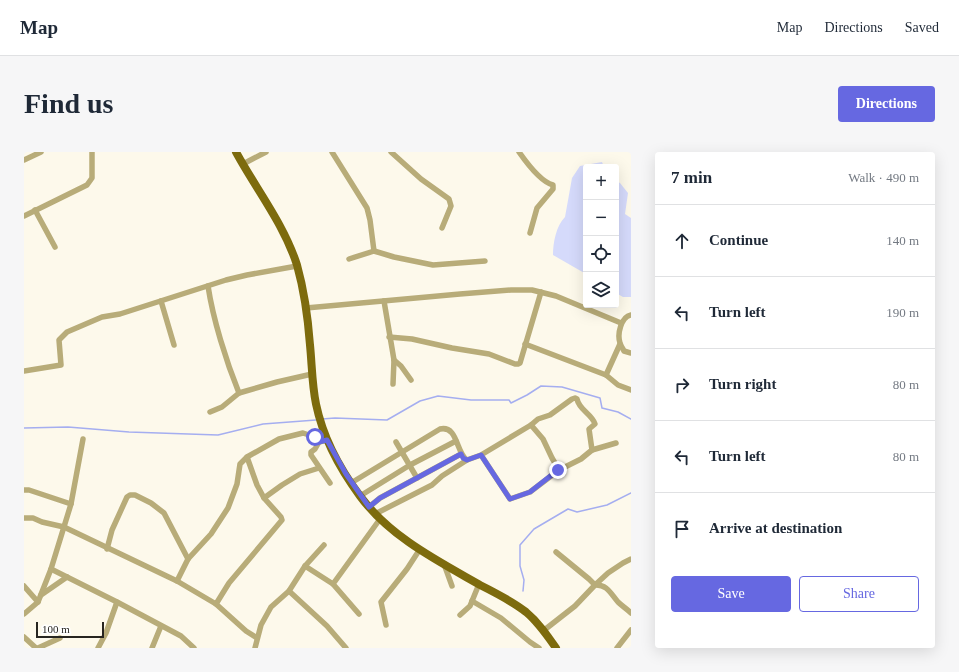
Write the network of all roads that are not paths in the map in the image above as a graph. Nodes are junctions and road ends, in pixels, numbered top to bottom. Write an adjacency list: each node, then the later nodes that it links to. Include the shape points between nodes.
1 (40, 152): 8 (street)
2 (92, 152): 10 (street, via 92,178 87,185)
3 (236, 152): 9 (main road)
4 (266, 152): 9 (street)
5 (332, 152): 15 (street, via 367,208)
6 (391, 152): 12 (street, via 421,179 449,199 451,206)
7 (521, 153): 13 (street, via 533,170 553,188 537,208)
8 (24, 160)
9 (243, 164): 18 (main road, via 282,231)
10 (35, 210): 11 (street); 14 (street)
11 (24, 216)
12 (442, 228)
13 (530, 233)
14 (55, 247)
15 (374, 251): 16 (street); 17 (street, via 433,265)
16 (349, 259)
17 (485, 261)
18 (297, 266): 19 (street, via 247,275); 23 (main road)
19 (208, 286): 21 (street); 39 (street, via 219,333)
20 (541, 292): 22 (street, via 511,290); 26 (street); 28 (street)
21 (161, 301): 30 (street); 33 (street, via 102,317 67,332 59,340 61,365)
22 (384, 301): 23 (street); 27 (street)
23 (306, 308): 34 (main road)
24 (631, 310): 25 (street)
25 (629, 315): 26 (street)
26 (621, 323): 29 (street)
27 (390, 337): 28 (street, via 489,354 515,364 518,364); 32 (street)
28 (525, 344): 35 (street)
29 (620, 344): 31 (street, via 624,351); 35 (street)
30 (174, 345)
31 (631, 353)
32 (394, 360): 36 (street); 37 (street)
33 (24, 371)
34 (312, 374): 39 (street); 43 (main road)
35 (606, 375): 38 (street, via 618,385)
36 (411, 380)
37 (393, 384)
38 (631, 390)
39 (239, 393): 40 (street, via 222,407)
40 (210, 412)
41 (531, 425): 47 (street, via 575,398 578,405 594,420 595,424 589,429); 50 (street); 55 (street, via 543,439)
42 (83, 439): 62 (street)
43 (323, 441): 51 (street, via 302,433 279,439); 54 (street, via 311,452); 58 (main road, via 333,452)
44 (456, 441): 48 (street, via 449,429 440,429); 49 (street); 53 (street)
45 (396, 442): 48 (street)
46 (616, 443): 47 (street)
47 (592, 450): 55 (street, via 581,459)
48 (402, 453): 53 (street); 58 (street)
49 (461, 454): 52 (street); 56 (street)
50 (481, 455): 52 (street); 55 (street, via 510,499 530,492)
51 (247, 457): 61 (street); 71 (street, via 240,464 237,484 228,508 211,534)
52 (467, 460): 64 (street, via 432,485)
53 (410, 465): 56 (street); 60 (street)
54 (319, 468): 57 (street); 61 (street, via 300,474)
55 (558, 470)
56 (417, 478): 63 (street, via 380,498)
57 (330, 483)
58 (351, 483): 60 (main road)
59 (24, 490): 62 (street)
60 (360, 496): 63 (main road)
61 (264, 498): 88 (street, via 282,520 229,583)
62 (71, 504): 66 (street)
63 (369, 507): 64 (main road)
64 (377, 516): 69 (main road); 78 (street)
65 (24, 518): 66 (street)
66 (64, 527): 68 (street); 75 (street)
67 (324, 545): 74 (street)
68 (107, 548): 71 (street, via 127,497 135,495 164,513); 77 (street)
69 (420, 549): 73 (main road); 93 (street, via 381,602)
70 (556, 552): 80 (street)
71 (188, 559): 77 (street)
72 (631, 559): 80 (street, via 622,563)
73 (444, 564): 79 (main road); 82 (street)
74 (305, 566): 78 (street); 83 (street)
75 (51, 569): 76 (street); 84 (street)
76 (67, 577): 84 (street); 87 (street)
77 (177, 582): 88 (street)
78 (332, 584): 91 (street)
79 (479, 584): 85 (street); 96 (main road, via 510,601)
80 (595, 585): 89 (street, via 608,589); 96 (street, via 576,606)
81 (24, 586): 86 (street)
82 (452, 586)
83 (289, 591): 99 (street, via 271,607 261,624); 105 (street, via 327,626)
84 (41, 595): 86 (street)
85 (472, 601): 92 (street); 106 (street, via 501,618)
86 (38, 602): 90 (street)
87 (117, 602): 94 (street); 101 (street)
88 (216, 604): 99 (street)
89 (631, 613)
90 (24, 614)
91 (359, 614)
92 (460, 615)
93 (386, 625)
94 (161, 626): 102 (street); 103 (street, via 182,636)
95 (631, 630): 108 (street)
96 (543, 631): 107 (main road)
97 (24, 637): 100 (street)
98 (60, 638): 100 (street)
99 (257, 638): 104 (street)
100 (37, 648)
101 (98, 648)
102 (152, 648)
103 (194, 648)
104 (255, 648)
105 (345, 648)
106 (539, 648)
107 (556, 648)
108 (616, 648)

